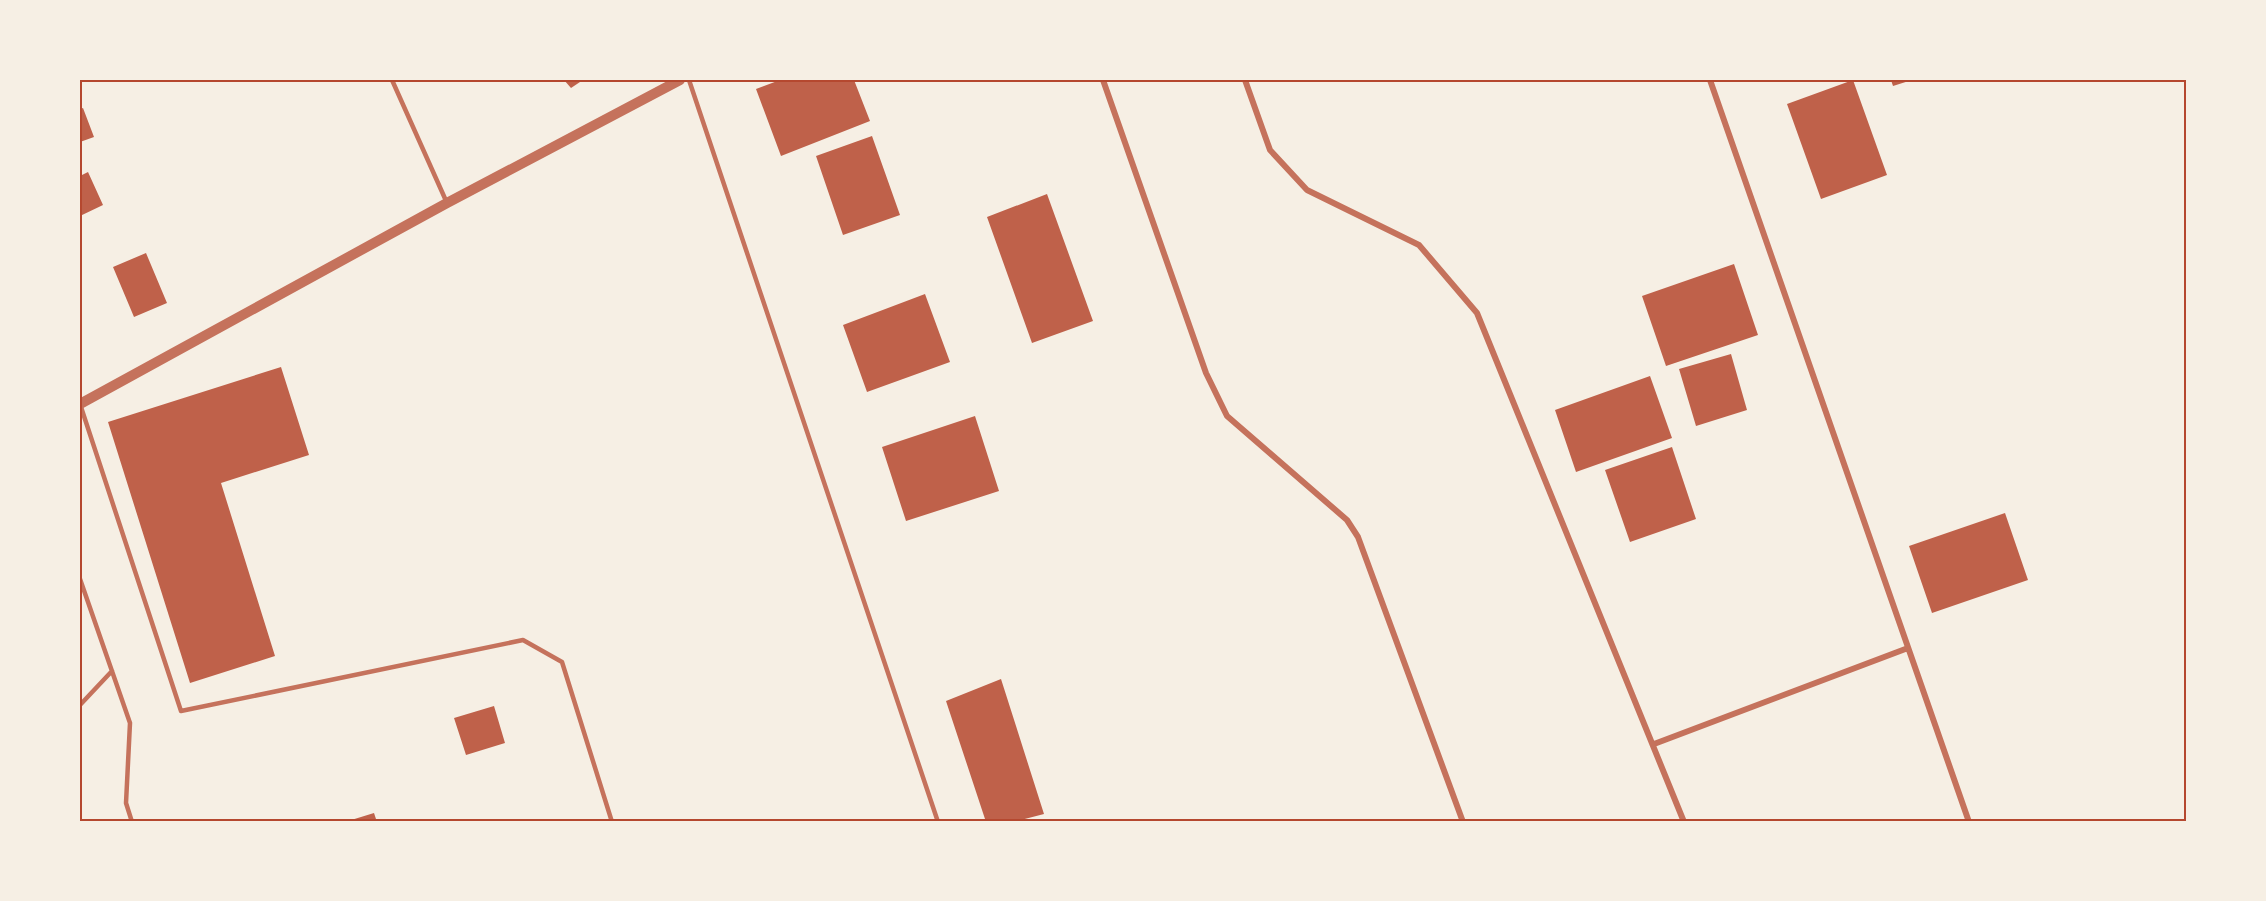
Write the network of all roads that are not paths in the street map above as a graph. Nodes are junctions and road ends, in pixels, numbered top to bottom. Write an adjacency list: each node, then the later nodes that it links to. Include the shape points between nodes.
1 (392, 80): 7 (lane)
2 (680, 80): 7 (street)
3 (689, 80): 16 (lane)
4 (1103, 80): 17 (street, via 1206,373 1227,416 1347,520 1358,537)
5 (1245, 80): 13 (street, via 1270,150 1307,189 1419,244 1477,313)
6 (1710, 80): 10 (street)
7 (447, 203): 8 (street)
8 (80, 404): 15 (lane, via 181,711 523,640 562,662)
9 (80, 579): 11 (lane)
10 (1908, 648): 13 (street); 19 (street)
11 (112, 671): 12 (lane); 14 (lane, via 130,723 126,803)
12 (80, 705)
13 (1654, 744): 18 (street)
14 (132, 822)
15 (612, 822)
16 (938, 822)
17 (1463, 822)
18 (1684, 822)
19 (1968, 822)

